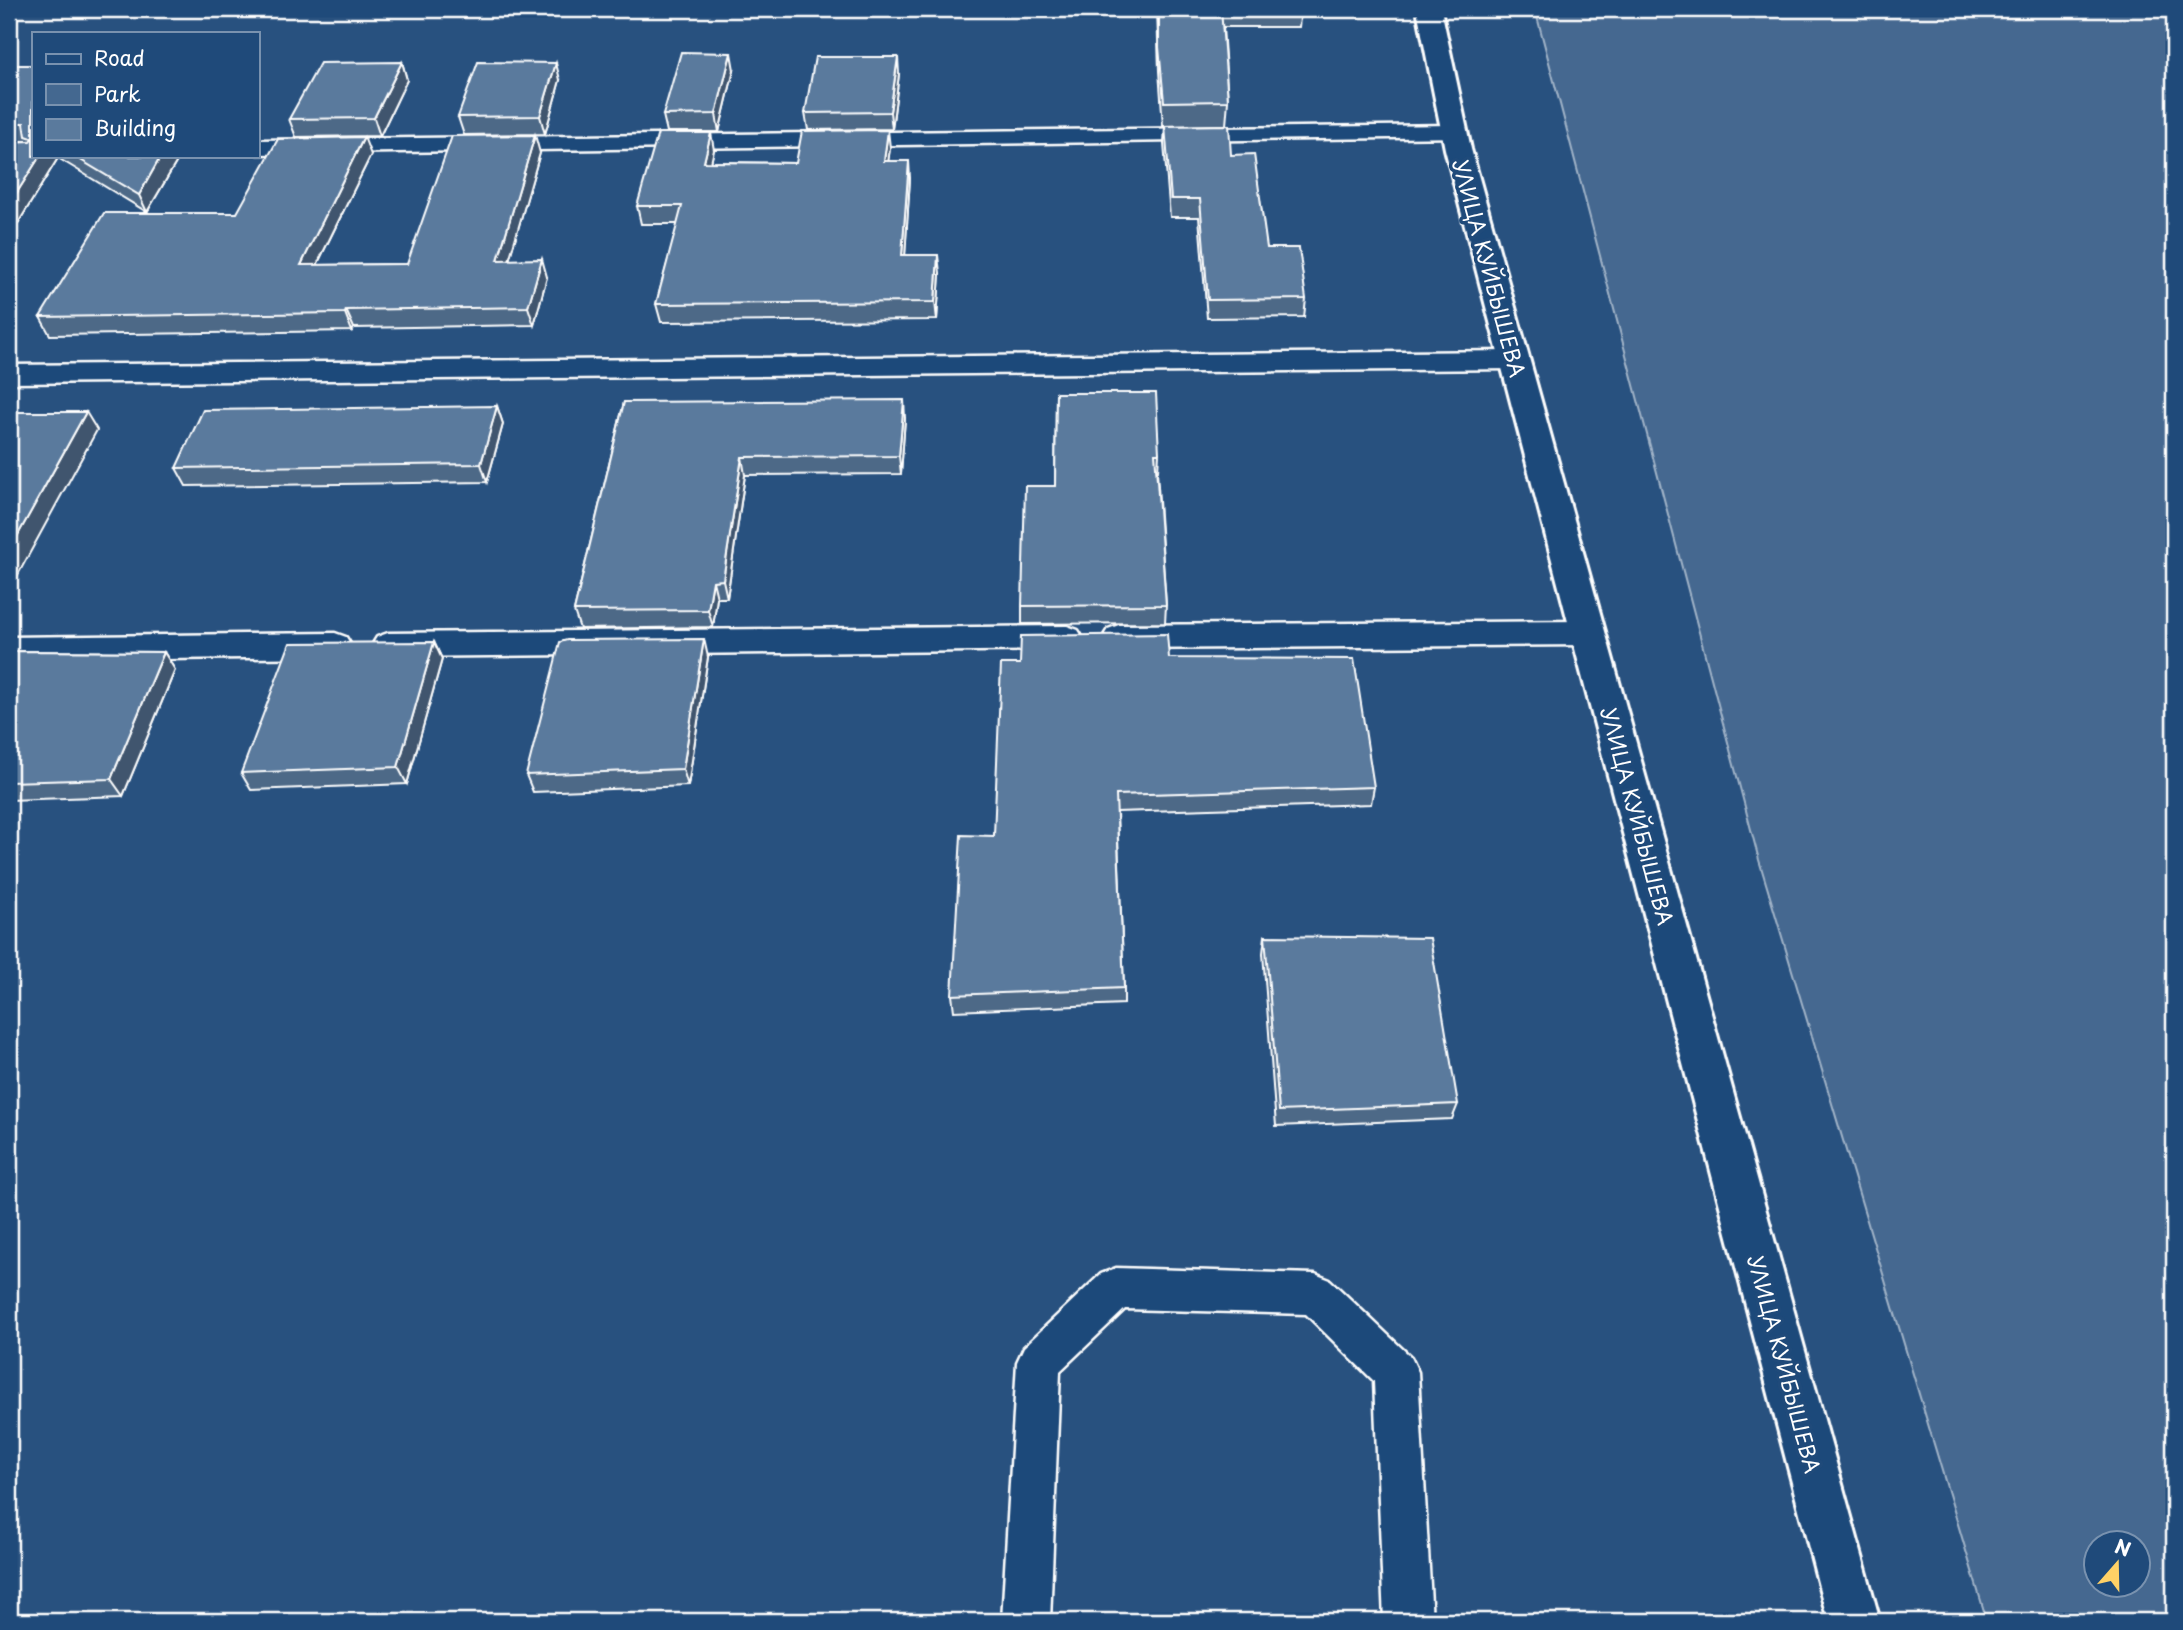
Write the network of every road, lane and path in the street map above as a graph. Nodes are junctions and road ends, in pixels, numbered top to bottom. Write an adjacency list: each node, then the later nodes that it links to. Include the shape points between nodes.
1 (1429, 9): 2 (street, УЛИЦА КУЙБЫШЕВА)
2 (1454, 132): 3 (lane); 4 (street, УЛИЦА КУЙБЫШЕВА)
3 (259, 147)
4 (1515, 360): 5 (lane); 6 (street, УЛИЦА КУЙБЫШЕВА)
5 (9, 374)
6 (1588, 633): 7 (lane); 10 (street, УЛИЦА КУЙБЫШЕВА)
7 (9, 649)
8 (1026, 1621): 9 (lane, via 1039,1362 1116,1288 1315,1294 1396,1372)
9 (1408, 1621)
10 (1854, 1621)

